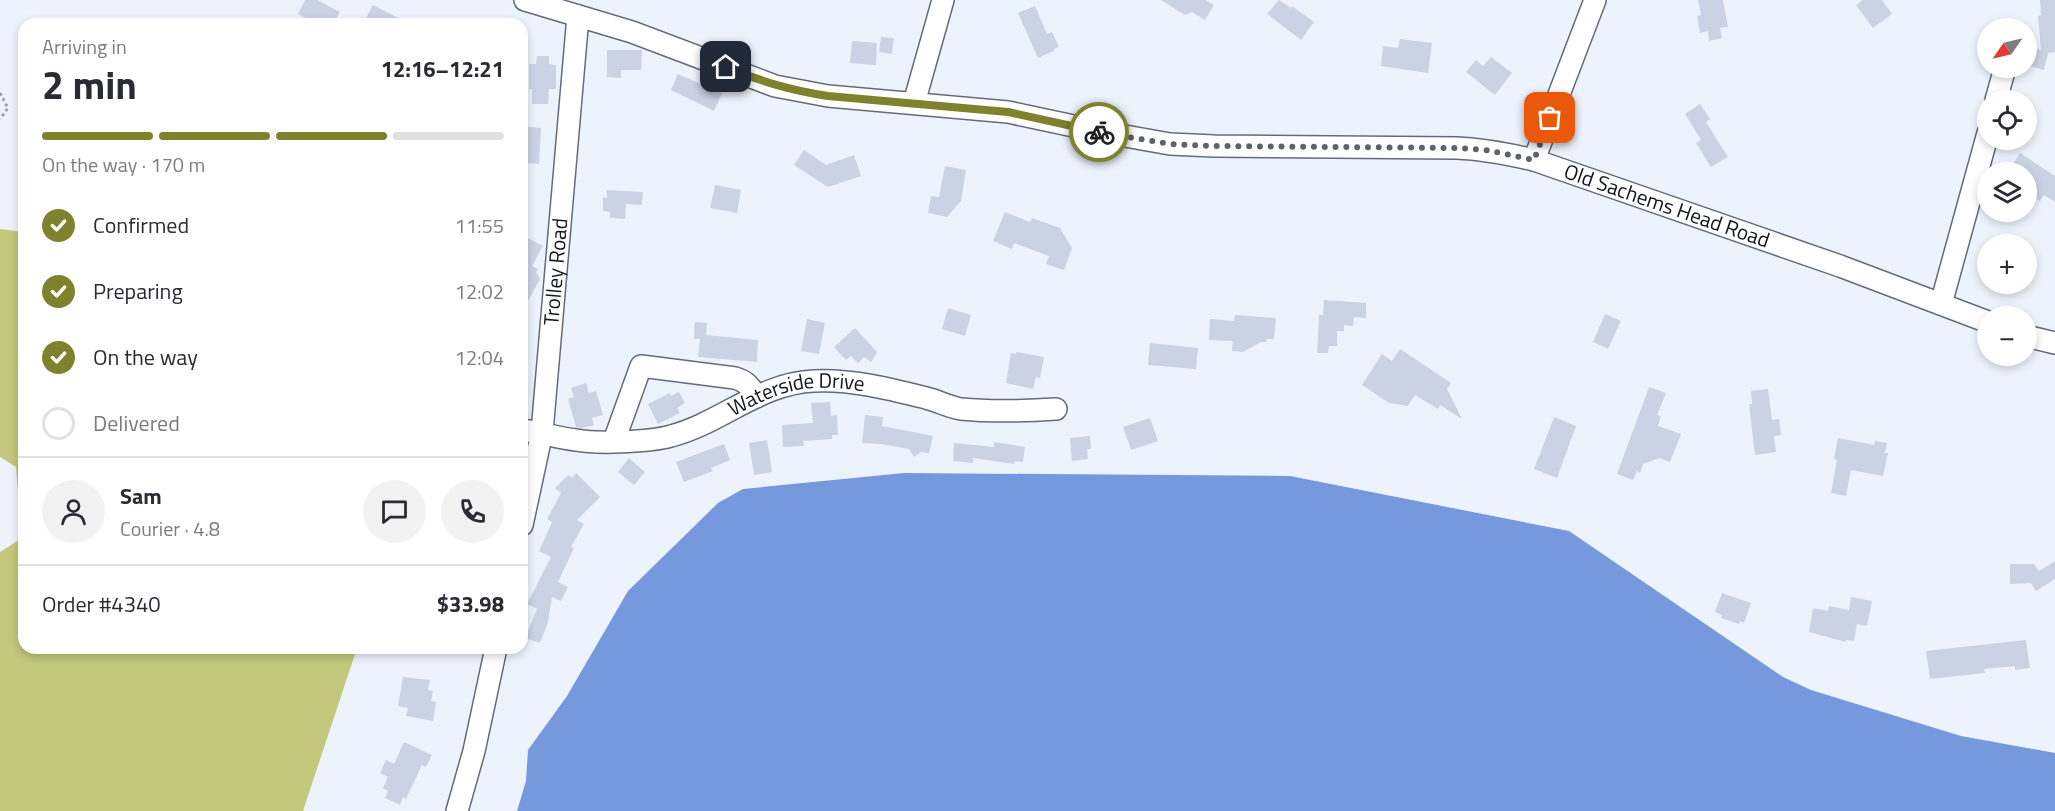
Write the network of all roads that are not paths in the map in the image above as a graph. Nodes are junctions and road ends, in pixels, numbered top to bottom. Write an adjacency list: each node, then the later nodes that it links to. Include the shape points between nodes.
1 (525, 0): 4 (street, Old Sachems Head Road)
2 (943, 0): 5 (street)
3 (1595, 0): 7 (street)
4 (578, 16): 5 (street, Old Sachems Head Road, via 674,46 775,86 828,96); 14 (street, Trolley Road)
5 (914, 103): 7 (street, Old Sachems Head Road, via 1008,112 1170,144 1457,148)
6 (1983, 150): 8 (street)
7 (1534, 160): 8 (street, Old Sachems Head Road)
8 (1941, 304): 9 (street, Old Sachems Head Road)
9 (1977, 318)
10 (2037, 339): 11 (street)
11 (2055, 343)
12 (756, 397): 13 (street, Waterside Drive, via 792,383 832,380 927,398 958,408); 15 (street, Waterside Drive, via 671,436); 15 (street, via 751,387 735,378 641,366)
13 (1056, 409)
14 (532, 431): 15 (street, Waterside Drive, via 576,441); 16 (street, Trolley Road)
15 (614, 441)
16 (528, 469)
17 (495, 654): 18 (street)
18 (457, 811)

